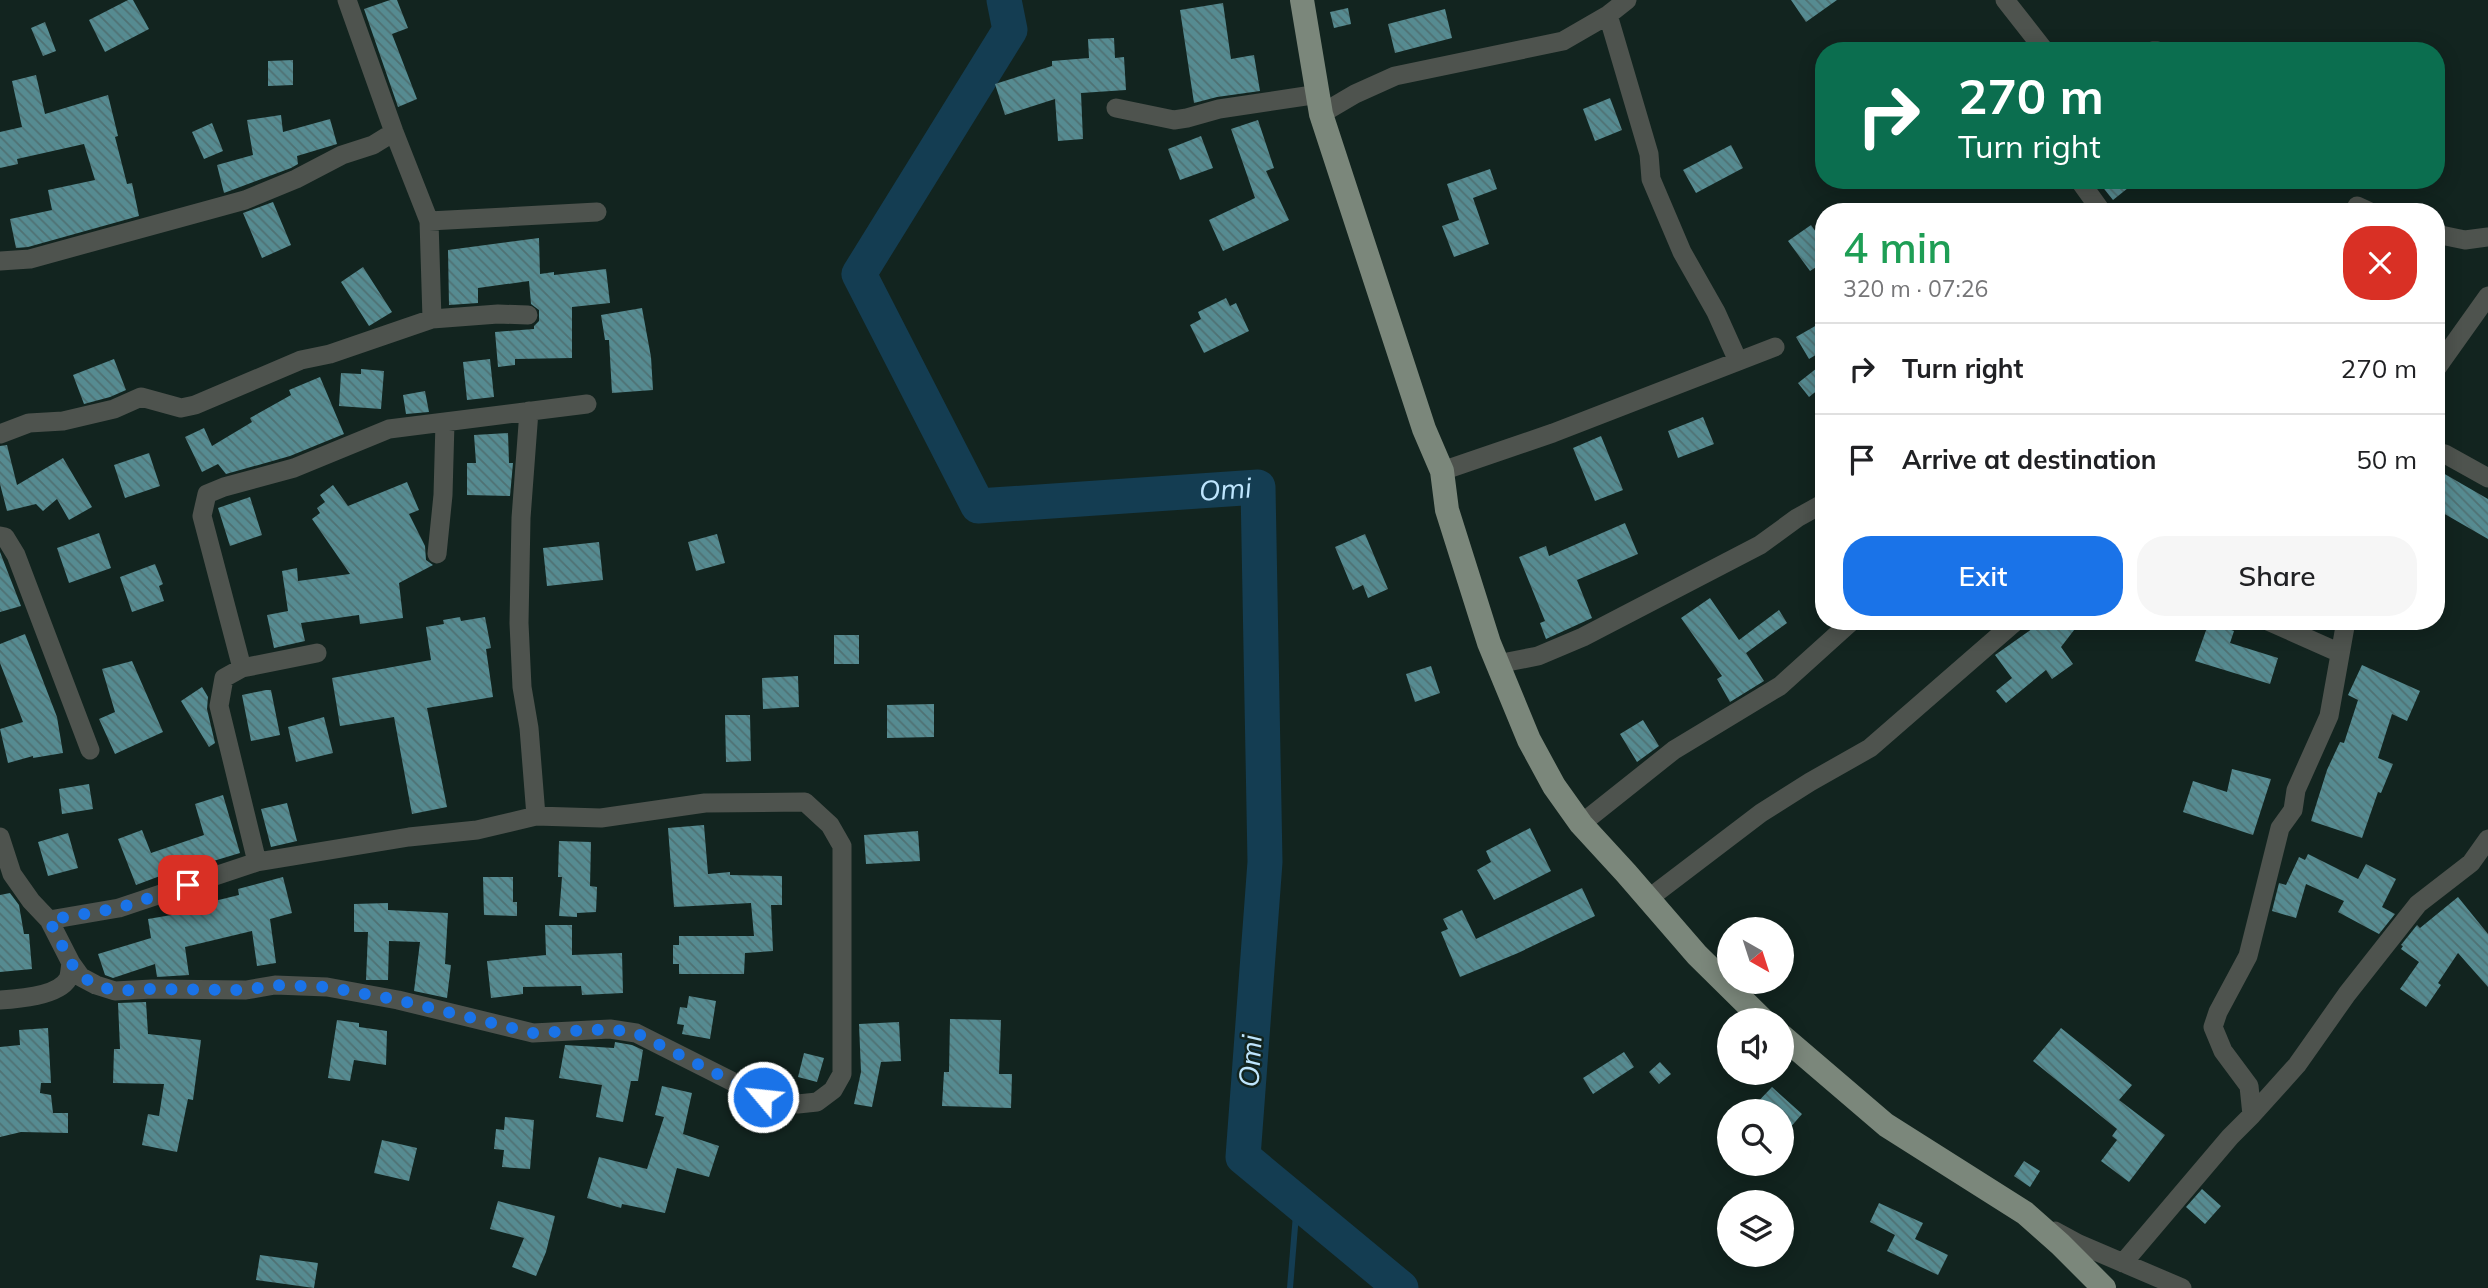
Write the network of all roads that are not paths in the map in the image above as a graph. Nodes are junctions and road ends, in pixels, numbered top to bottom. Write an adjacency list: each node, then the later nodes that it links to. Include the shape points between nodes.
1 (347, 0): 9 (street)
2 (1302, 0): 7 (main road)
3 (1628, 0): 5 (street)
4 (2005, 0): 6 (street)
5 (1608, 15): 7 (street, via 1563,41 1395,76); 20 (street, via 1649,154 1651,179)
6 (2038, 42)
7 (1320, 104): 8 (street, via 1219,109 1174,120); 26 (main road)
8 (1116, 108)
9 (394, 132): 11 (street); 14 (street, via 245,200 30,259)
10 (597, 212): 11 (street)
11 (429, 221): 17 (street)
12 (2445, 236): 13 (street, via 2465,240)
13 (2488, 237)
14 (0, 261)
15 (2488, 296): 19 (street)
16 (528, 314): 17 (street)
17 (432, 318): 24 (street, via 301,360 195,405 181,408 141,397 114,409 29,423)
18 (1775, 347): 20 (street)
19 (2445, 356)
20 (1738, 362): 26 (street)
21 (587, 404): 22 (street)
22 (529, 411): 23 (street); 40 (street, via 519,623)
23 (445, 422): 30 (street); 38 (street, via 389,429 294,468 207,494 202,516)
24 (0, 434)
25 (2445, 454): 27 (street)
26 (1441, 471): 37 (main road, via 1447,510)
27 (2488, 478)
28 (1815, 508): 37 (street, via 1760,545 1583,637 1538,656)
29 (0, 536): 39 (street, via 16,555)
30 (437, 554)
31 (1842, 630): 41 (street, via 1780,687 1674,750)
32 (2006, 630): 45 (street, via 1870,748 1761,813)
33 (2288, 630): 36 (street)
34 (2344, 630): 36 (street)
35 (317, 653): 38 (street)
36 (2340, 653): 51 (street, via 2329,716 2296,790 2293,810 2280,828 2248,957 2213,1027 2223,1051 2249,1086)
37 (1497, 664): 41 (main road, via 1529,740)
38 (242, 668): 44 (street, via 224,678 219,706)
39 (90, 750)
40 (536, 816): 44 (street, via 477,830); 47 (street, via 601,818 705,803 805,802 830,825 842,846 842,1074 833,1090 817,1102 798,1104 763,1097 636,1033 610,1029 533,1033 327,987 115,991 81,976)
41 (1581, 824): 45 (main road)
42 (0, 838): 46 (street, via 12,874)
43 (2488, 839): 51 (street, via 2471,863 2418,904 2297,1065)
44 (257, 862): 46 (street, via 119,908)
45 (1648, 899): 49 (main road)
46 (49, 920): 47 (street)
47 (71, 963): 48 (street, via 69,978 47,993)
48 (0, 1000)
49 (1751, 1008)
50 (1794, 1046): 52 (main road, via 1886,1125)
51 (2252, 1115): 53 (street)
52 (2025, 1213): 53 (street); 54 (main road)
53 (2123, 1263): 55 (street)
54 (2104, 1288)
55 (2182, 1288)

